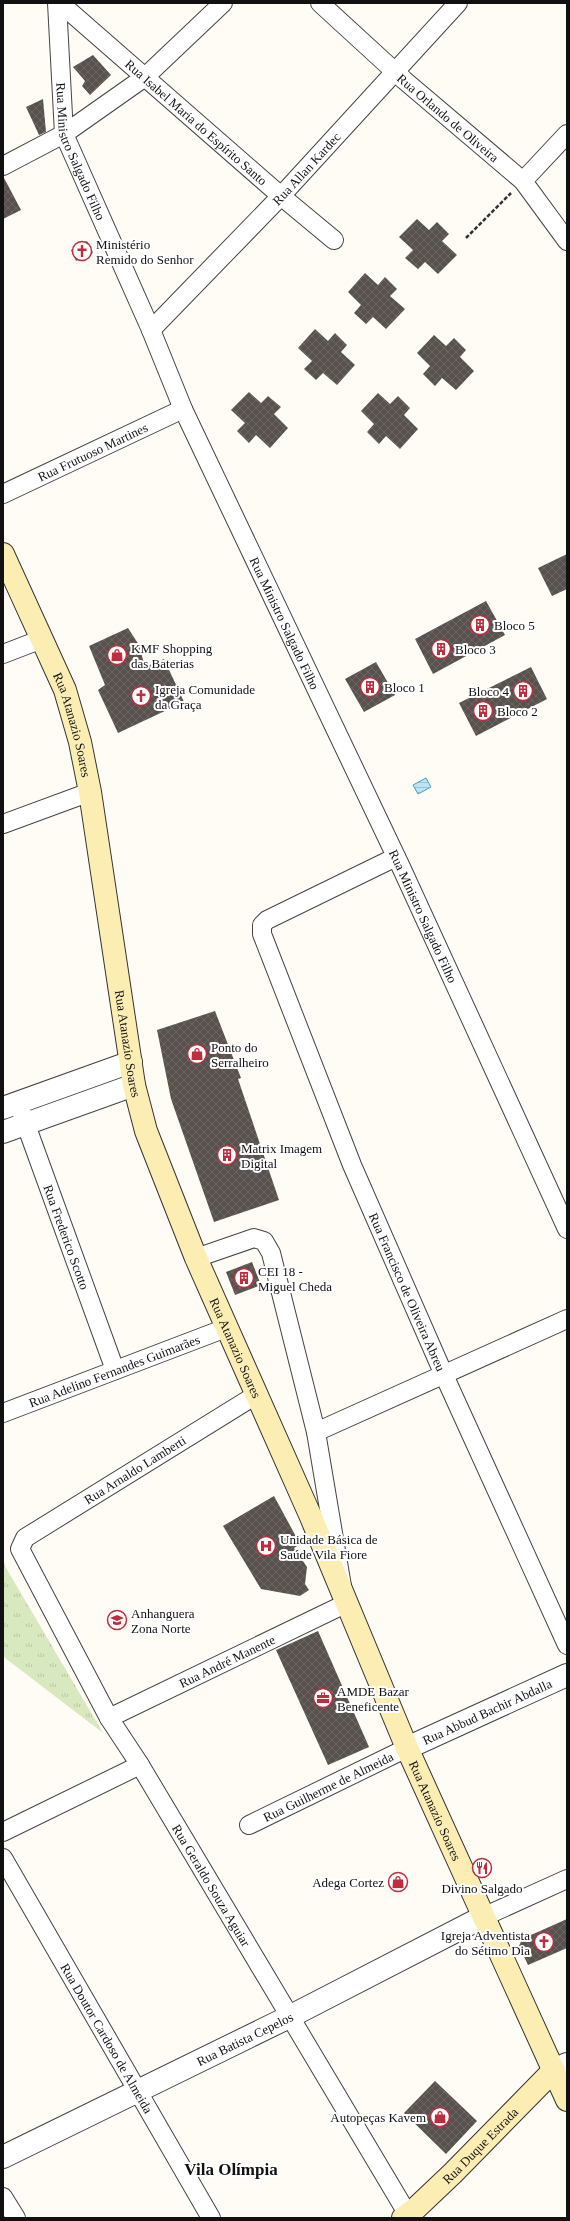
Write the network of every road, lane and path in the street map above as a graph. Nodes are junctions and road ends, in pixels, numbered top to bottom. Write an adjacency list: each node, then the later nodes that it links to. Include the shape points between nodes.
1 (56, 3): 8 (street, Rua Ministro Salgado Filho)
2 (60, 3): 7 (street, Rua Isabel Maria do Espírito Santo)
3 (223, 3): 7 (street)
4 (320, 3): 6 (street, Rua Orlando de Oliveira)
5 (458, 3): 6 (street, Rua Allan Kardec)
6 (395, 71): 11 (street, Rua Orlando de Oliveira); 12 (street, Rua Allan Kardec)
7 (145, 77): 8 (street); 12 (street, Rua Isabel Maria do Espírito Santo)
8 (64, 134): 10 (street); 16 (street, Rua Ministro Salgado Filho)
9 (567, 134): 11 (street)
10 (3, 166)
11 (523, 181): 13 (path); 15 (street, Rua Orlando de Oliveira)
12 (281, 196): 14 (street, Rua Isabel Maria do Espírito Santo); 16 (street, Rua Allan Kardec)
13 (466, 238)
14 (334, 240)
15 (567, 241)
16 (150, 330): 17 (street, Rua Ministro Salgado Filho)
17 (183, 409): 18 (street, Rua Frutuoso Martines); 24 (street, Rua Ministro Salgado Filho)
18 (3, 494)
19 (3, 554): 20 (main road, Rua Atanazio Soares)
20 (42, 639): 21 (street); 22 (main road, Rua Atanazio Soares, via 65,690 80,742)
21 (3, 654)
22 (90, 792): 23 (street); 25 (main road, Rua Atanazio Soares)
23 (3, 824)
24 (396, 857): 30 (street, Rua Ministro Salgado Filho); 35 (street, Rua Francisco de Oliveira Abreu, via 267,920 262,925 262,934 352,1165)
25 (131, 1062): 26 (main road, Rua Atanazio Soares); 27 (street)
26 (134, 1085): 28 (street); 31 (main road, Rua Atanazio Soares, via 146,1131)
27 (11, 1106): 28 (street, Rua Frederico Scotto)
28 (26, 1124): 29 (street); 34 (street, Rua Frederico Scotto)
29 (3, 1132)
30 (567, 1229)
31 (196, 1258): 33 (main road, Rua Atanazio Soares); 38 (street, via 254,1238 264,1242 271,1253)
32 (567, 1319): 35 (street)
33 (226, 1328): 34 (street, Rua Adelino Fernandes Guimarães); 36 (main road, Rua Atanazio Soares)
34 (115, 1370): 37 (street, Rua Adelino Fernandes Guimarães)
35 (444, 1375): 38 (street); 42 (street, Rua Francisco de Oliveira Abreu)
36 (256, 1395): 39 (main road, Rua Atanazio Soares); 40 (street, Rua Arnaldo Lamberti, via 25,1538)
37 (3, 1413)
38 (316, 1432): 39 (street)
39 (320, 1513): 41 (main road, Rua Atanazio Soares)
40 (20, 1549): 44 (street, Rua Geraldo Souza Aguiar)
41 (345, 1604): 44 (street, Rua André Manente); 45 (main road, Rua Atanazio Soares)
42 (567, 1644)
43 (567, 1675): 45 (street, Rua Abbud Bachir Abdalla)
44 (109, 1718): 46 (street, Rua Geraldo Souza Aguiar)
45 (406, 1748): 47 (street, Rua Guilherme de Almeida); 51 (main road, Rua Atanazio Soares)
46 (140, 1765): 48 (street); 52 (street, Rua Geraldo Souza Aguiar)
47 (249, 1825)
48 (3, 1832)
49 (3, 1858): 54 (street, Rua Doutor Cardoso de Almeida)
50 (567, 1879): 51 (street)
51 (484, 1916): 52 (street, Rua Batista Cepelos); 53 (main road, Rua Atanazio Soares)
52 (291, 2016): 54 (street, Rua Batista Cepelos); 58 (street, Rua Geraldo Souza Aguiar)
53 (560, 2067): 55 (main road, Rua Atanazio Soares); 58 (main road, Rua Duque Estrada)
54 (137, 2091): 56 (street, Rua Batista Cepelos); 60 (street, Rua Doutor Cardoso de Almeida)
55 (567, 2100)
56 (3, 2157)
57 (3, 2197): 59 (street)
58 (407, 2217)
59 (16, 2218)
60 (211, 2218)

